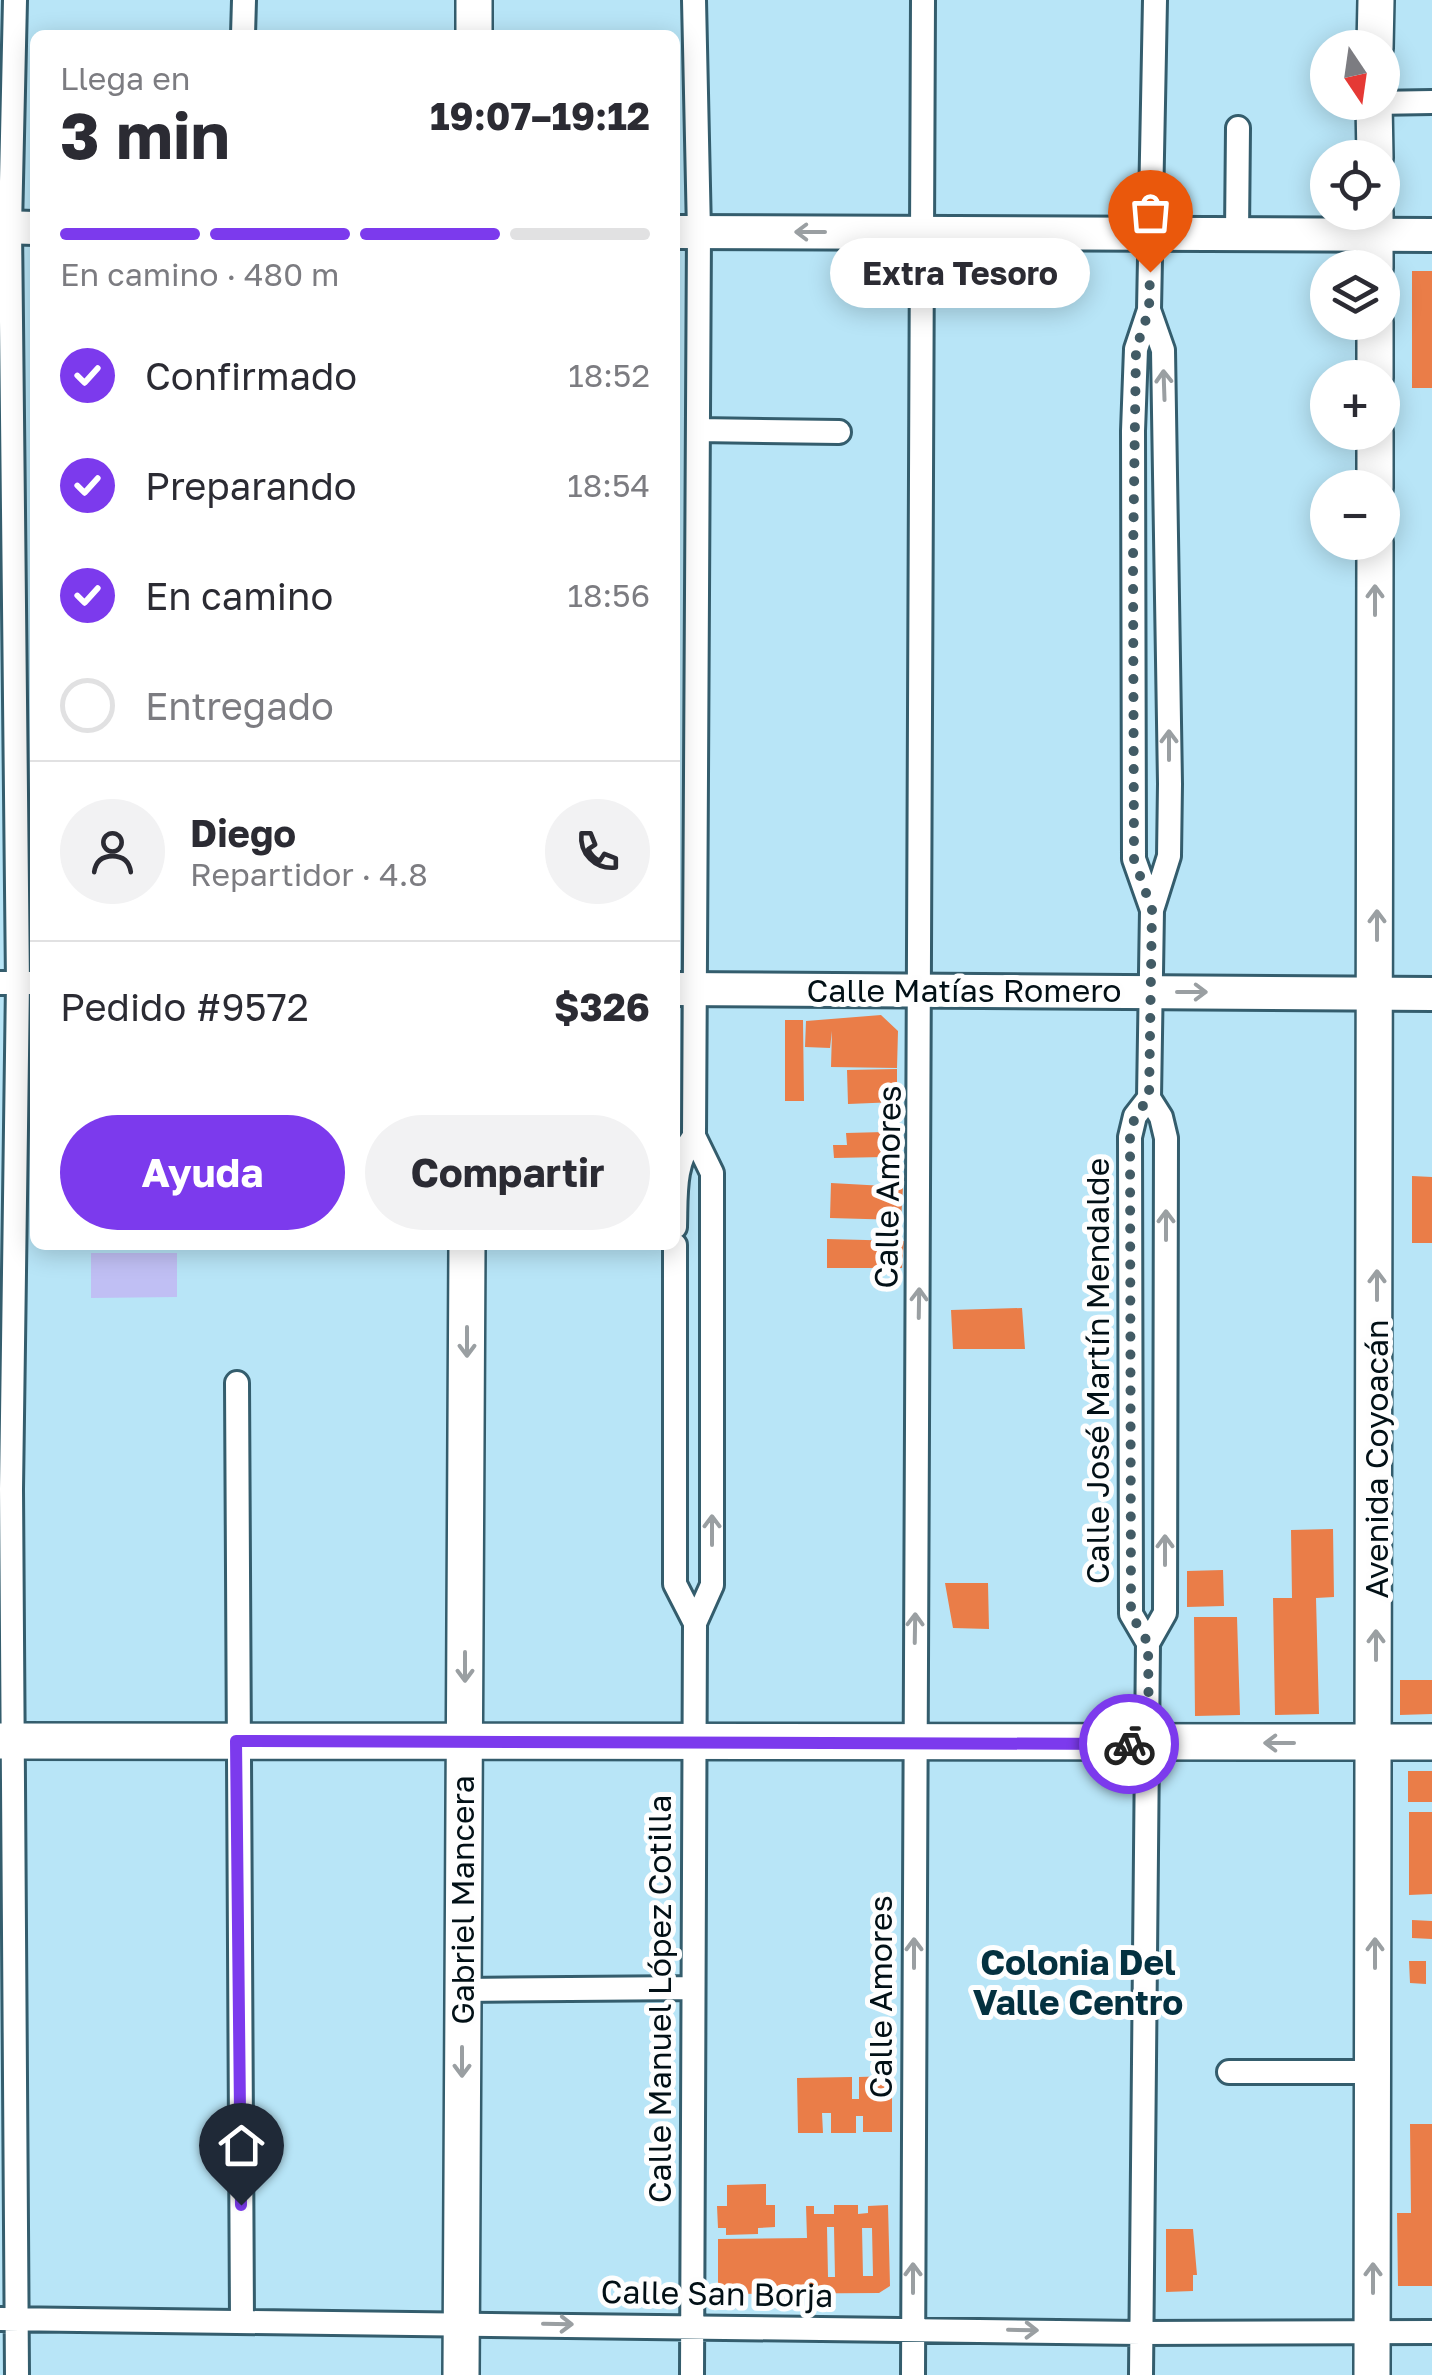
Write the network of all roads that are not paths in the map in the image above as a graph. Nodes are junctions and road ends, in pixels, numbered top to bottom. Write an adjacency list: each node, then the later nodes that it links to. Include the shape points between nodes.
1 (16, 0): 14 (street)
2 (244, 0): 8 (street)
3 (474, 0): 9 (main road)
4 (694, 0): 15 (street, Calle Manuel López Cotilla)
5 (923, 0): 16 (street, Calle Amores)
6 (1155, 0): 17 (street, Calle José Martín Mendalde)
7 (1376, 0): 10 (main road)
8 (243, 30)
9 (474, 30)
10 (1375, 30)
11 (1432, 102): 12 (street)
12 (1400, 103)
13 (1238, 128): 18 (street)
14 (15, 227): 33 (street)
15 (687, 232): 16 (street, one-way to 15); 22 (street, Calle Manuel López Cotilla)
16 (919, 232): 17 (street); 35 (street, Calle Amores)
17 (1152, 233): 18 (street); 21 (street, Calle José Martín Mendalde)
18 (1237, 233): 20 (street)
19 (1432, 235): 20 (street)
20 (1375, 238)
21 (1149, 310): 23 (street, Calle José Martín Mendalde, via 1136,349); 24 (street, Calle José Martín Mendalde, one-way to 21, via 1163,350)
22 (698, 430): 25 (street); 26 (street, Calle Manuel López Cotilla)
23 (1133, 431): 24 (street); 29 (street, Calle José Martín Mendalde)
24 (1166, 431): 28 (street, Calle José Martín Mendalde)
25 (839, 432)
26 (686, 547): 34 (street, Calle Manuel López Cotilla)
27 (1375, 560): 37 (main road, Avenida Coyoacán, one-way to 27)
28 (1168, 592): 29 (street); 31 (street, Calle José Martín Mendalde, one-way to 28)
29 (1133, 593): 30 (street, Calle José Martín Mendalde)
30 (1133, 784): 31 (street); 32 (street, Calle José Martín Mendalde, via 1134,859)
31 (1170, 784): 32 (street, Calle José Martín Mendalde, via 1169,856)
32 (1152, 910): 36 (street, Calle José Martín Mendalde)
33 (18, 983): 42 (street)
34 (685, 989): 35 (street, Calle Matías Romero); 40 (street, Calle Manuel López Cotilla)
35 (922, 990): 36 (street, Calle Matías Romero); 57 (street, Calle Amores, one-way to 35)
36 (1150, 992): 37 (street, Calle Matías Romero, one-way to 37); 39 (street, Calle José Martín Mendalde)
37 (1377, 994): 38 (street, Calle Matías Romero); 54 (main road, Avenida Coyoacán, one-way to 37)
38 (1432, 994)
39 (1149, 1098): 50 (street, Calle José Martín Mendalde, one-way to 39, via 1165,1614 1166,1197 1166,1138); 50 (street, Calle José Martín Mendalde, via 1130,1137 1131,1614)
40 (694, 1136): 41 (street, Calle Manuel López Cotilla); 46 (street, Calle Manuel López Cotilla, via 712,1174)
41 (680, 1164)
42 (6, 1237): 48 (street)
43 (468, 1250): 53 (main road, Gabriel Mancera, one-way to 53)
44 (675, 1250): 45 (street, Calle Manuel López Cotilla)
45 (672, 1371): 46 (street); 49 (street, Calle Manuel López Cotilla, via 675,1584)
46 (712, 1371): 49 (street, Calle Manuel López Cotilla, one-way to 46, via 712,1585)
47 (238, 1384): 52 (street)
48 (6, 1489): 51 (street)
49 (694, 1624): 56 (street, Calle Manuel López Cotilla)
50 (1148, 1643): 58 (street, Calle José Martín Mendalde)
51 (6, 1741): 52 (main road); 63 (street)
52 (236, 1741): 53 (main road); 64 (street)
53 (464, 1742): 56 (main road); 60 (main road, Gabriel Mancera)
54 (1376, 1742): 55 (main road); 58 (main road, one-way to 58); 62 (main road, Avenida Coyoacán, one-way to 54)
55 (1432, 1742)
56 (694, 1743): 57 (main road); 59 (street, Calle Manuel López Cotilla)
57 (914, 1744): 58 (main road); 67 (street, Calle Amores, one-way to 57)
58 (1149, 1744): 70 (street, Calle José Martín Mendalde)
59 (693, 1988): 60 (street); 66 (street, Calle Manuel López Cotilla)
60 (463, 1990): 65 (main road, Gabriel Mancera, one-way to 65)
61 (1228, 2072): 62 (street)
62 (1374, 2072): 68 (main road, Avenida Coyoacán, one-way to 62)
63 (8, 2319): 64 (street, Calle San Borja); 71 (street)
64 (242, 2321): 65 (street, Calle San Borja)
65 (460, 2323): 66 (street, Calle San Borja, one-way to 66); 72 (main road, Gabriel Mancera)
66 (692, 2325): 67 (street, Calle San Borja); 73 (street, Calle Manuel López Cotilla)
67 (913, 2330): 70 (street, Calle San Borja, one-way to 70); 74 (street, Calle Amores)
68 (1373, 2332): 69 (street, Calle San Borja); 70 (street, Calle San Borja); 76 (main road, Avenida Coyoacán)
69 (1432, 2332)
70 (1141, 2333): 75 (street, Calle José Martín Mendalde)
71 (16, 2375)
72 (461, 2375)
73 (692, 2375)
74 (913, 2375)
75 (1141, 2375)
76 (1372, 2375)

